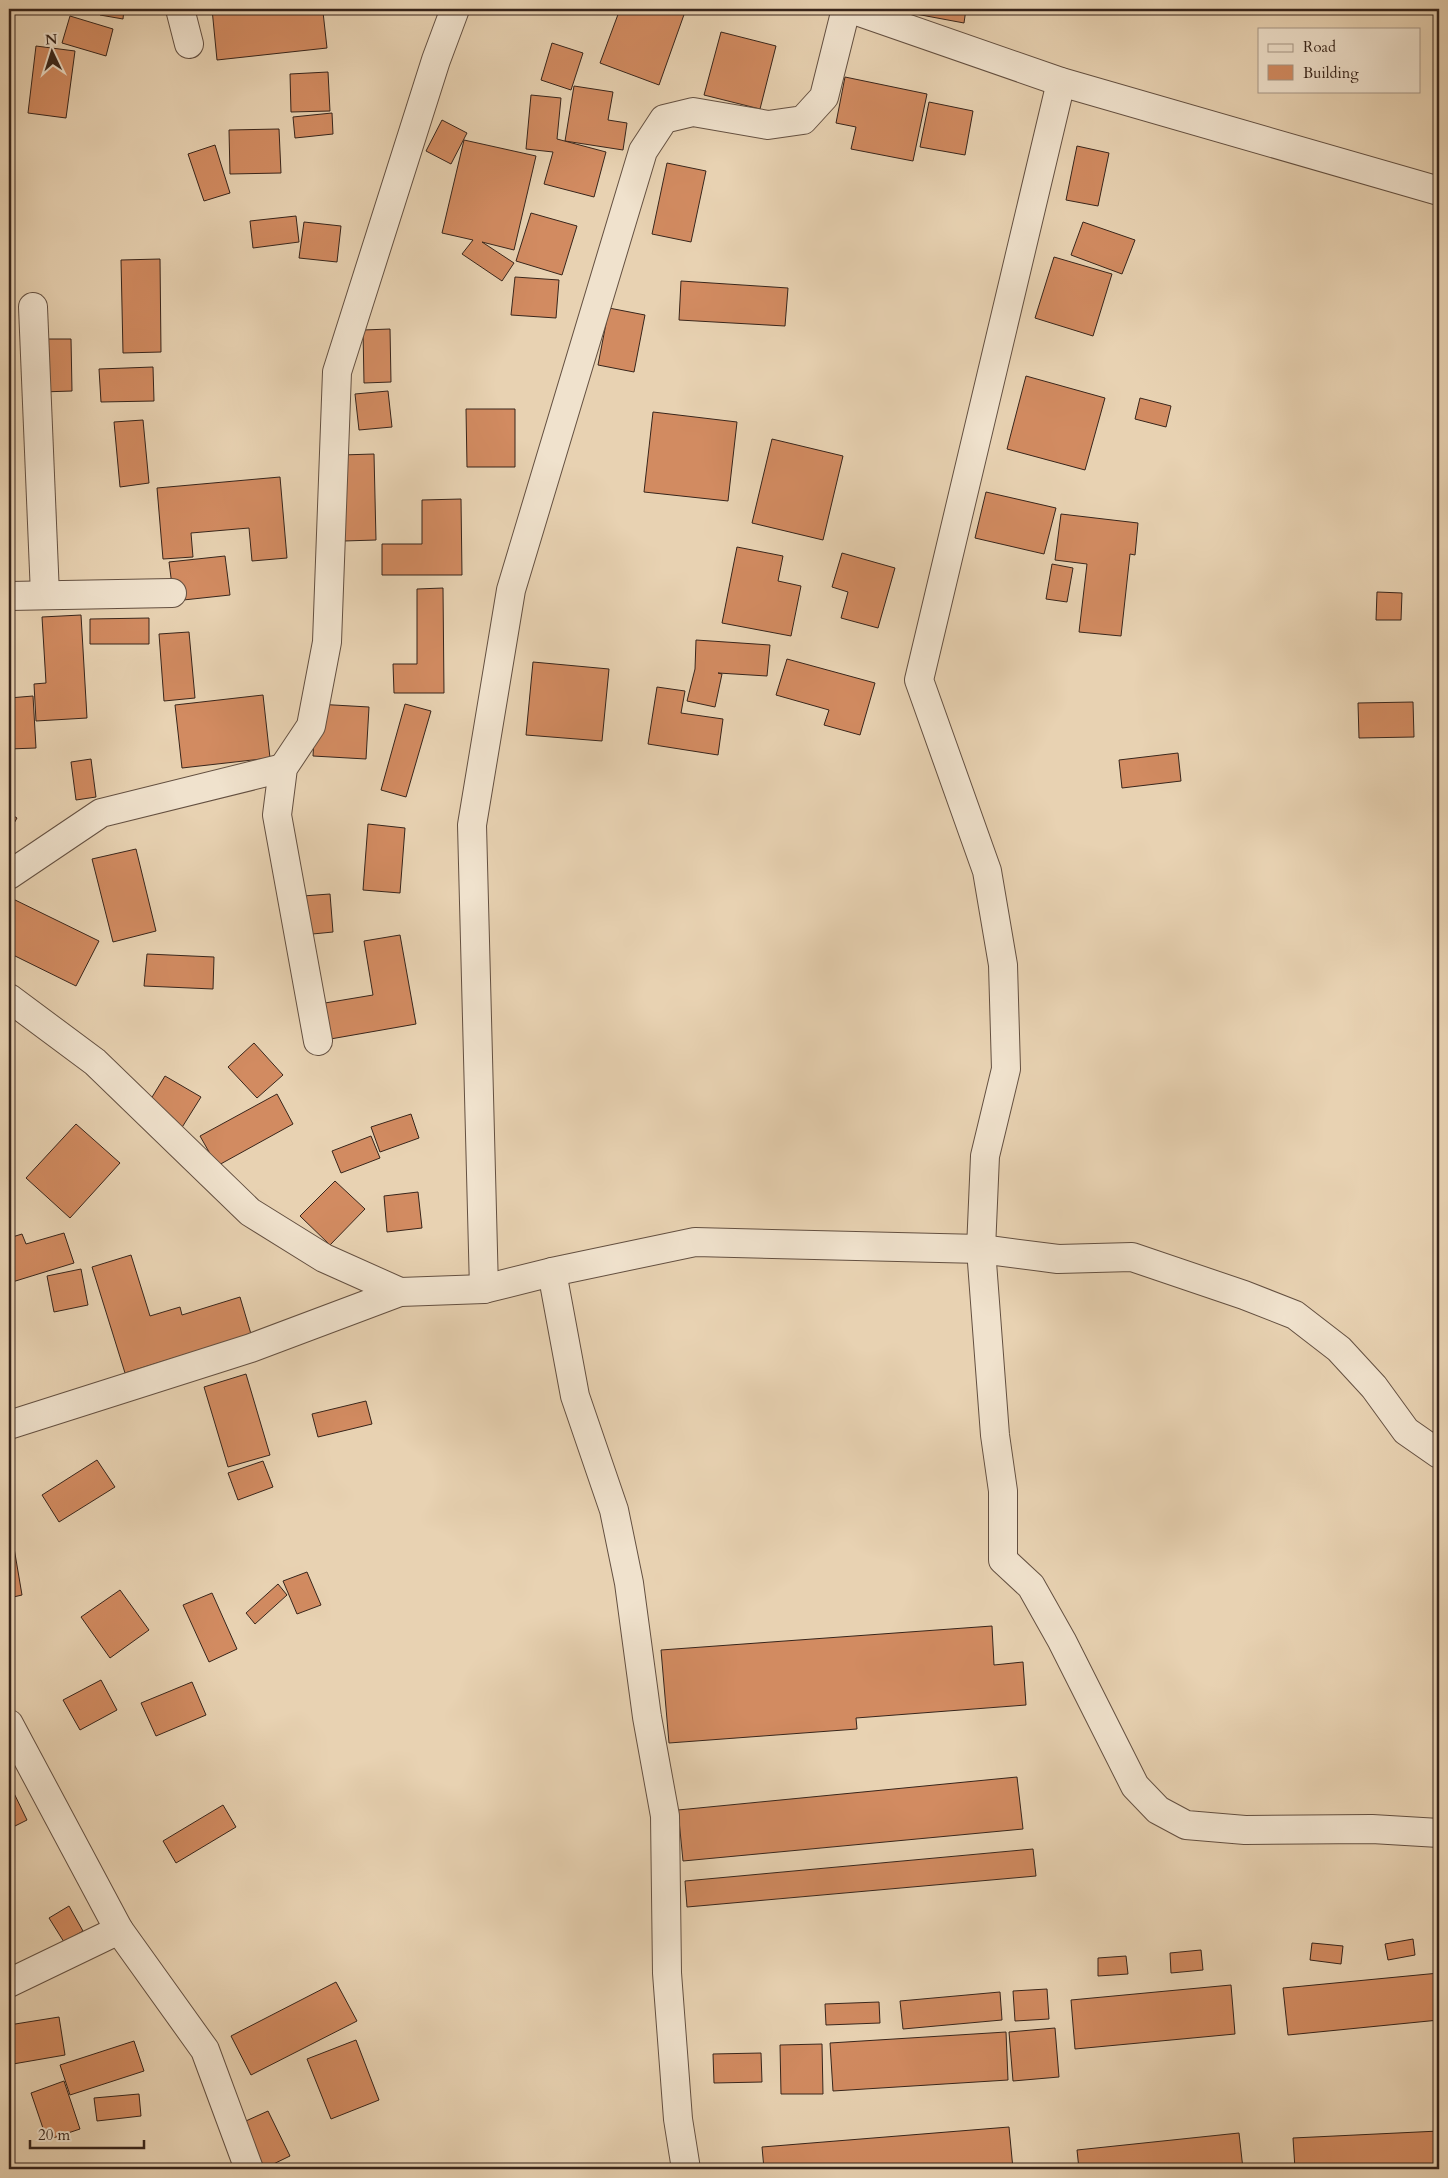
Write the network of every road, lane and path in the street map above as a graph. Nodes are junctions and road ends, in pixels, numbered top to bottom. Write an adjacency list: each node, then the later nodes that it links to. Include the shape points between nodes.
1 (180, 9): 5 (street)
2 (455, 9): 12 (street, via 337,372 327,642 311,726)
3 (846, 9): 18 (street, via 824,97 803,120 768,125 693,112 664,119 643,151 511,590 472,825)
4 (851, 9): 6 (street)
5 (189, 44)
6 (1061, 82): 7 (street); 16 (street, via 919,680 988,871 1003,964 1006,1070 985,1156)
7 (1439, 191)
8 (33, 307): 10 (street)
9 (172, 593): 10 (street)
10 (45, 595): 11 (street)
11 (9, 596)
12 (283, 768): 13 (street, via 100,813); 15 (street, via 276,815)
13 (9, 875)
14 (9, 998): 19 (street, via 95,1062 250,1212 324,1258)
15 (318, 1041)
16 (982, 1249): 17 (street, via 695,1242); 21 (street, via 1058,1259 1132,1257 1244,1294 1295,1315 1340,1349 1374,1387 1406,1431); 23 (street, via 995,1435 1003,1491 1003,1560 1031,1586 1135,1786 1158,1810 1186,1825 1245,1830 1372,1829)
17 (552, 1272): 18 (street); 27 (street, via 575,1396 614,1510 630,1583 647,1716 665,1816 667,1973 678,2119)
18 (484, 1288): 19 (street)
19 (400, 1292): 20 (street, via 251,1348)
20 (9, 1425)
21 (1439, 1454)
22 (9, 1724): 24 (street)
23 (1439, 1833)
24 (119, 1930): 25 (street); 26 (street, via 205,2050)
25 (9, 1982)
26 (249, 2169)
27 (686, 2169)

